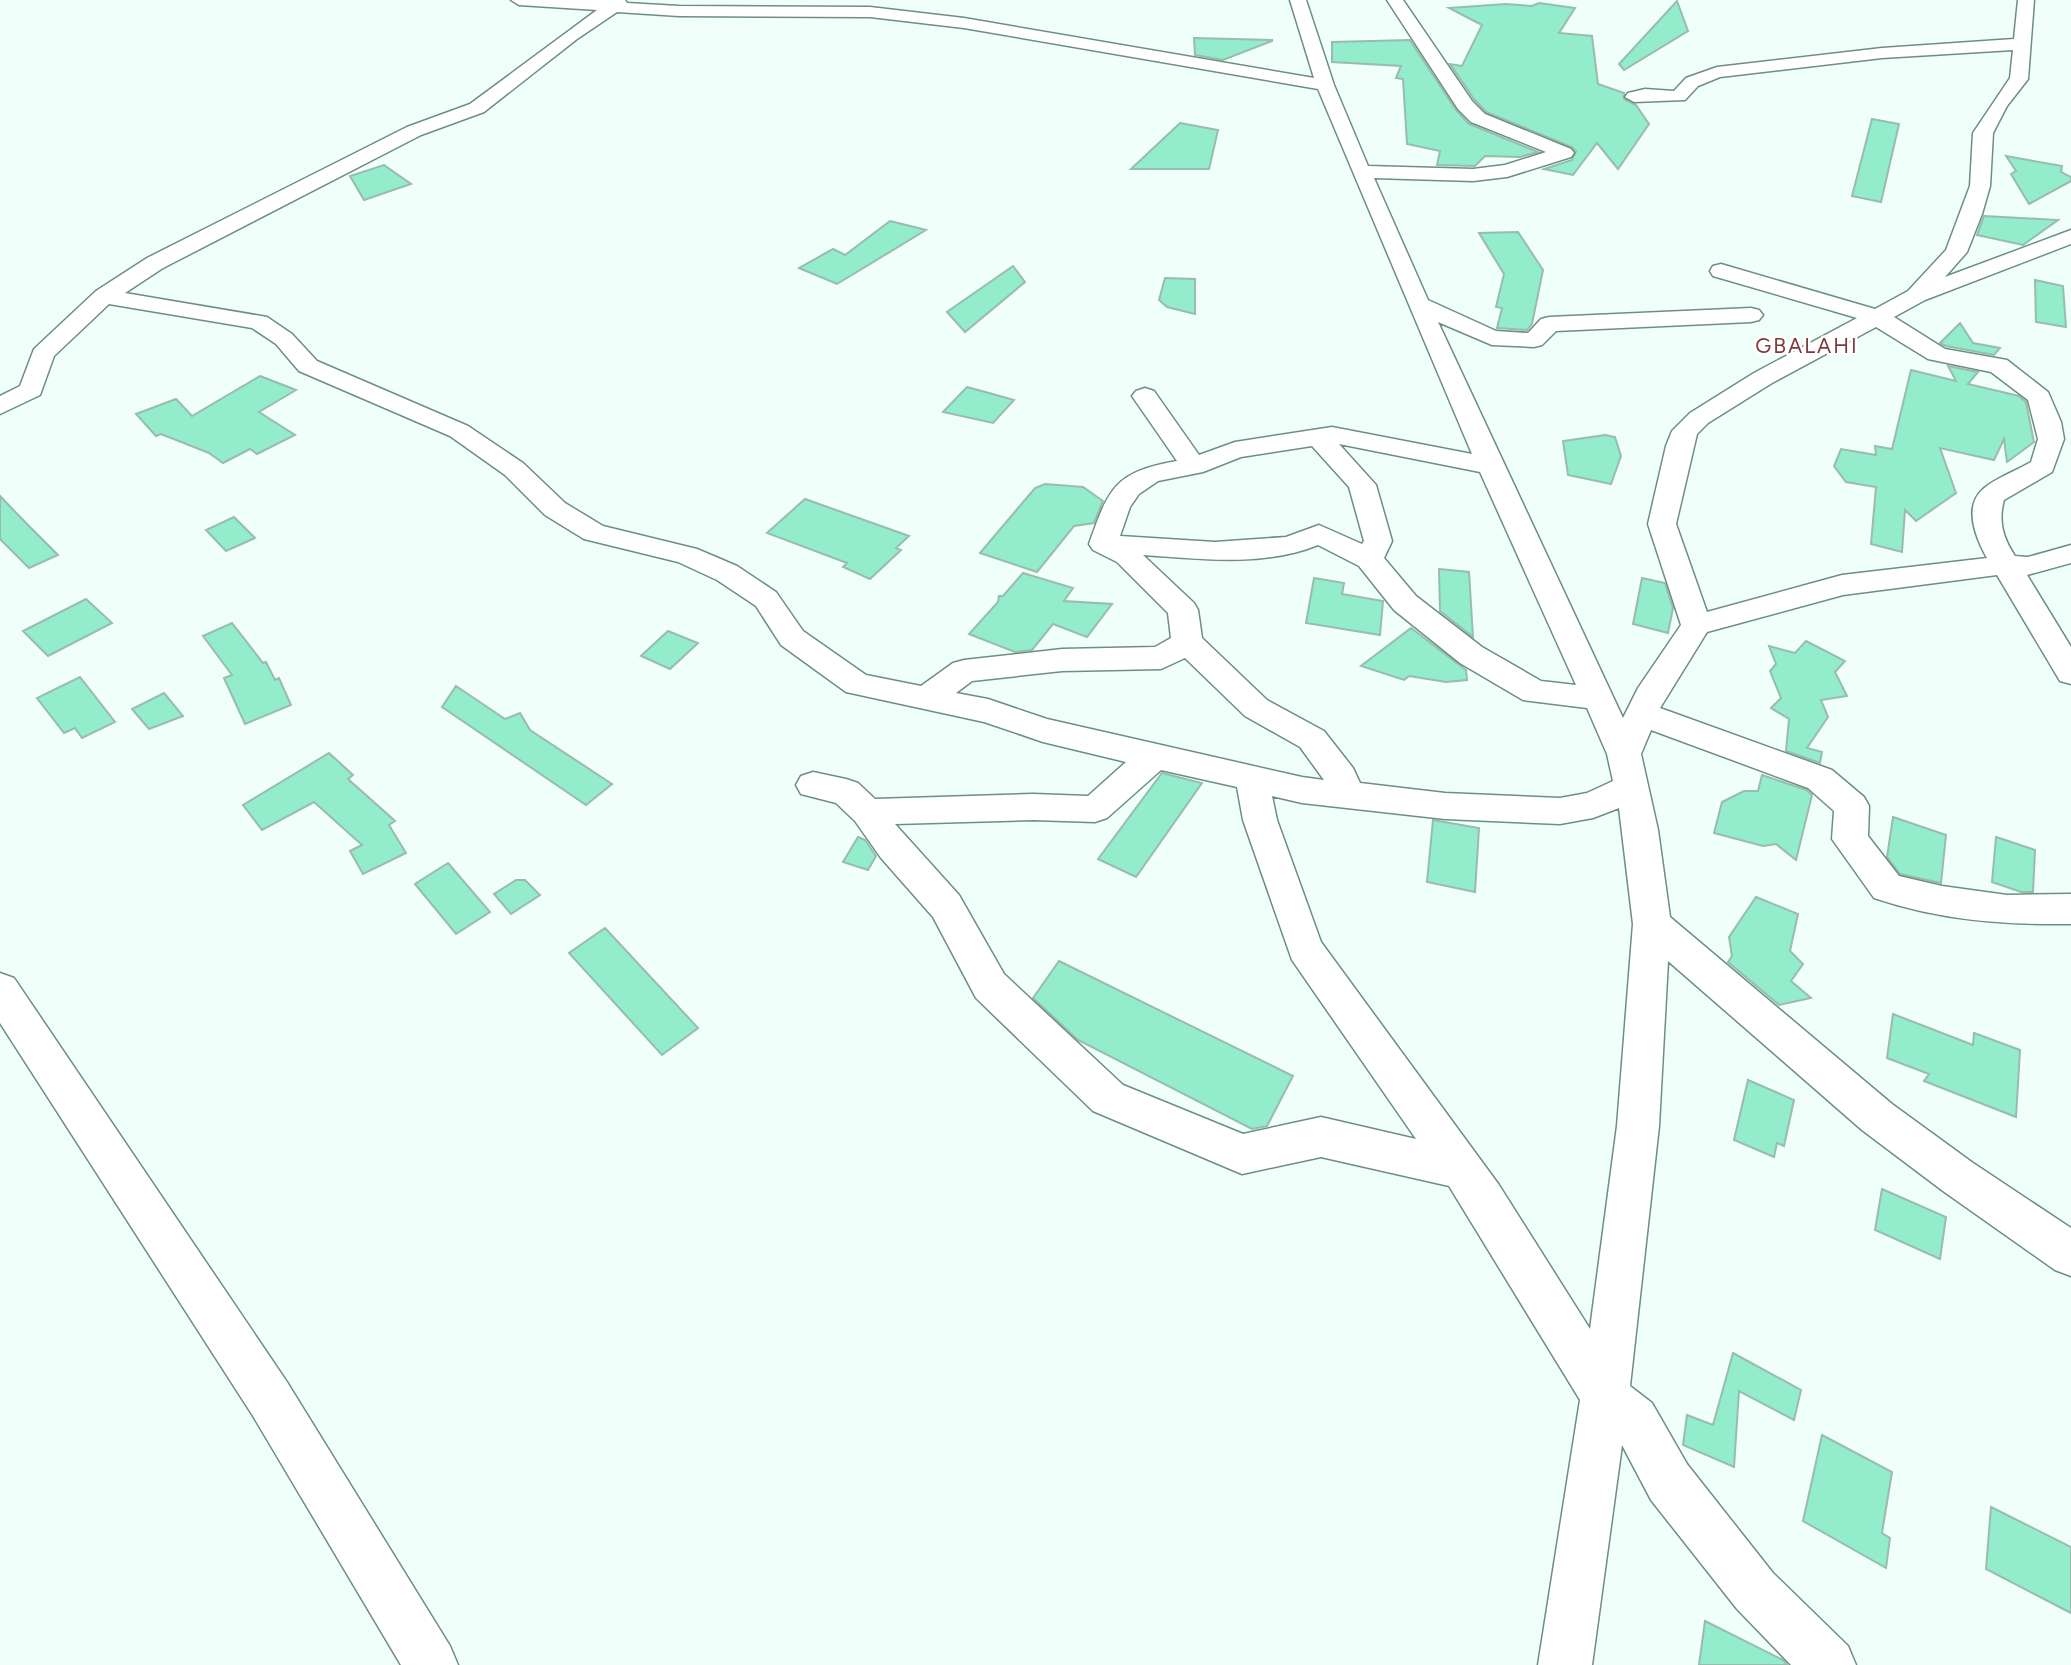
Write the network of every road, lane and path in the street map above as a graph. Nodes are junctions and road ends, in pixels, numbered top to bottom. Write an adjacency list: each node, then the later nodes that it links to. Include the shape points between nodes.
1 (519, 0): 5 (street)
2 (1298, 0): 7 (street)
3 (1395, 0): 9 (street, via 1478,118 1564,152 1507,171 1473,175)
4 (2026, 0): 6 (street)
5 (618, 4): 7 (street, via 870,12 964,23); 12 (street, via 570,35 477,108 414,131 217,230)
6 (2021, 44): 8 (street, via 1882,53 1717,72 1692,82 1679,96 1645,93); 13 (street, via 2019,79 1983,133 1980,186 1972,214 1956,252)
7 (1325, 85): 9 (street)
8 (1634, 97)
9 (1363, 172): 14 (street)
10 (2071, 236): 13 (street)
11 (1721, 271): 16 (street)
12 (104, 296): 18 (street, via 43,354 31,390); 30 (street, via 259,321 308,366 460,430 514,469 555,509 594,533 687,555 727,573 766,599 792,638 857,684)
13 (1916, 296): 16 (street)
14 (1420, 305): 15 (street, via 1492,338 1534,340 1549,324); 21 (street)
15 (1751, 315)
16 (1877, 317): 25 (street, via 1937,354 1998,365 2039,397 2051,439 2043,466 1992,496 1987,513 1990,539); 26 (street, via 1763,378 1685,431 1662,523)
17 (1145, 396): 20 (street)
18 (0, 406)
19 (1318, 437): 20 (street, via 1235,450); 21 (street, via 1332,435); 24 (street, via 1362,485 1378,541)
20 (1194, 466): 22 (street, via 1150,474 1129,488 1116,507)
21 (1490, 466): 29 (street)
22 (1103, 544): 24 (street, via 1215,551 1290,546 1319,534); 27 (street, via 1127,556 1183,610)
23 (2071, 554): 25 (street, via 2029,566)
24 (1369, 559): 29 (street, via 1405,603 1471,655 1534,692)
25 (2003, 565): 26 (street, via 1842,585); 28 (street)
26 (1696, 625): 31 (street)
27 (1187, 642): 30 (street, via 1161,658 1062,660 964,671); 37 (street, via 1256,708 1312,739 1341,777)
28 (2069, 668)
29 (1597, 698): 32 (street)
30 (925, 699): 33 (street, via 988,711 1043,730)
31 (1641, 714): 32 (street); 39 (street, via 1820,779 1852,806 1850,839 1887,888 2007,910)
32 (1624, 754): 36 (street)
33 (1159, 757): 34 (street); 38 (street, via 1095,809)
34 (1252, 779): 37 (street); 42 (street, via 1260,820 1305,949)
35 (813, 785): 38 (street, via 846,792)
36 (1631, 788): 37 (street, via 1593,804 1560,811 1445,806); 40 (street)
37 (1346, 795)
38 (867, 812): 42 (street, via 946,906 990,986 1108,1098 1242,1154 1321,1138)
39 (2071, 909)
40 (1652, 924): 43 (street, via 1877,1117); 44 (street, via 1638,1126)
41 (0, 990): 45 (street, via 270,1399)
42 (1462, 1170): 44 (street)
43 (2071, 1254)
44 (1605, 1395): 46 (street); 47 (street, via 1635,1420 1669,1482 1755,1591)
45 (431, 1665)
46 (1564, 1665)
47 (1829, 1665)

